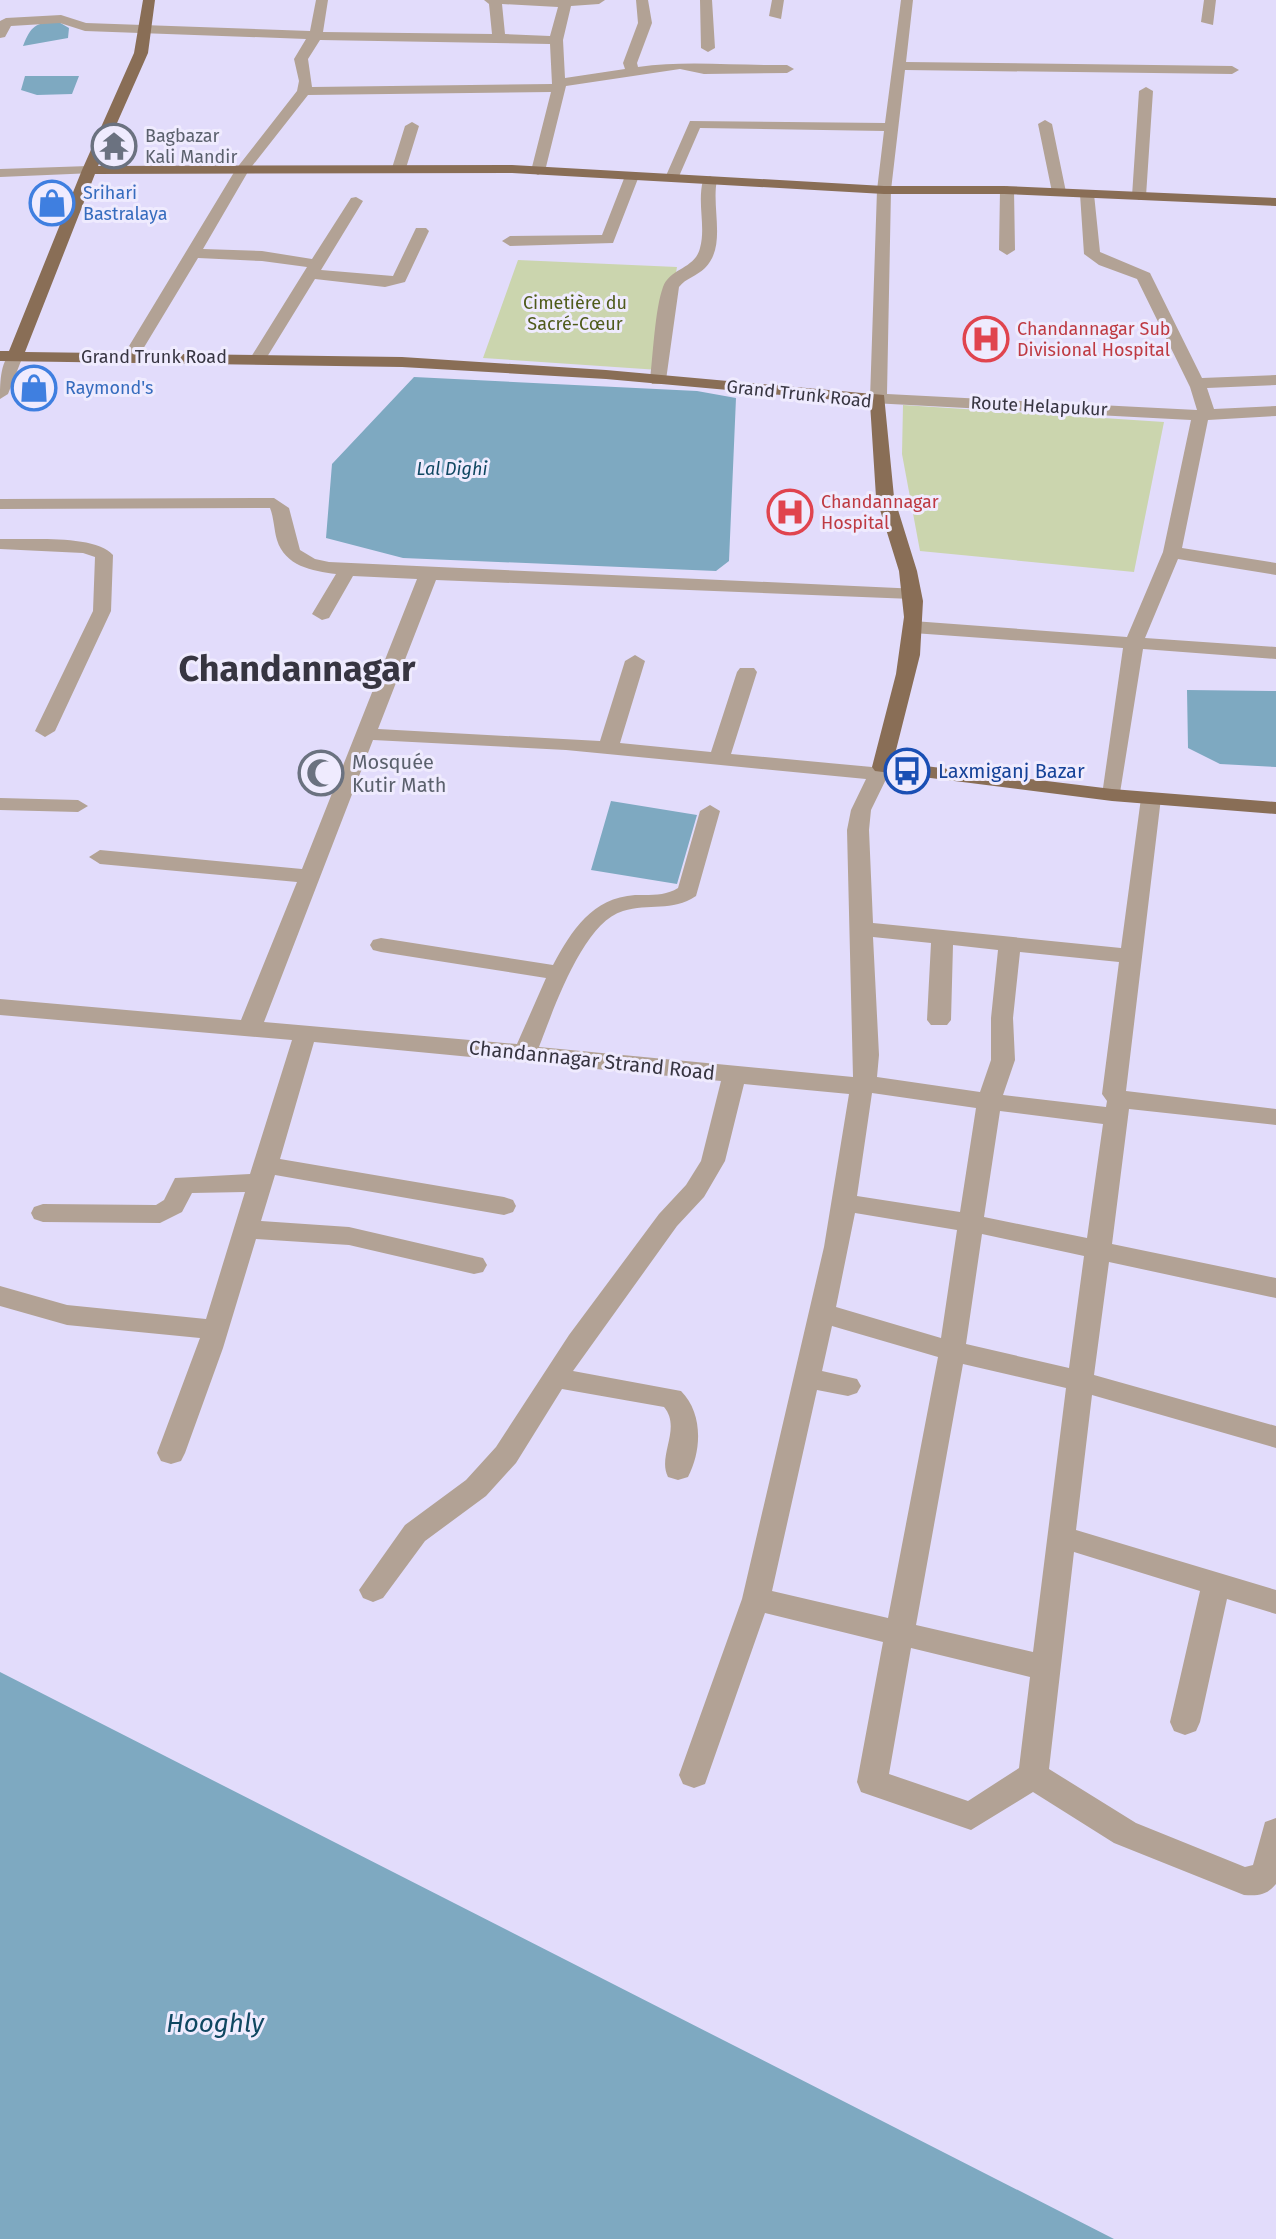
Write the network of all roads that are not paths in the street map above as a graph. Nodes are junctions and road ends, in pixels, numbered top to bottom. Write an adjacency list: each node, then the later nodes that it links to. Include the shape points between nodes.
1 (149, 0): 15 (main road)
2 (322, 0): 17 (street)
3 (492, 0): 11 (street); 18 (street)
4 (599, 0): 11 (street)
5 (642, 0): 24 (street, via 645,23 630,63)
6 (703, 0): 7 (street); 20 (street)
7 (720, 0)
8 (778, 0): 12 (street)
9 (907, 0): 21 (street)
10 (1210, 0): 14 (street)
11 (565, 3): 19 (street)
12 (776, 16)
13 (6, 20): 15 (street, via 61,19 85,27); 16 (street)
14 (1208, 22)
15 (145, 29): 17 (street); 33 (main road, via 141,53)
16 (0, 34)
17 (316, 36): 18 (street); 26 (street, via 301,59)
18 (499, 38): 19 (street)
19 (556, 40): 25 (street)
20 (708, 48)
21 (898, 66): 23 (street); 30 (street)
22 (787, 69): 24 (street, via 704,70 680,65)
23 (1232, 70)
24 (633, 71): 25 (street)
25 (559, 86): 26 (street); 34 (street)
26 (304, 91): 32 (street)
27 (1146, 91): 43 (street)
28 (1045, 124): 41 (street)
29 (412, 126): 31 (street)
30 (891, 127): 37 (street, via 695,124); 39 (street)
31 (399, 168): 32 (main road); 34 (main road)
32 (243, 169): 33 (main road); 49 (street)
33 (89, 170): 35 (street); 51 (main road)
34 (538, 171): 36 (main road)
35 (0, 173)
36 (632, 176): 37 (main road); 47 (street, via 608,240)
37 (672, 178): 38 (main road)
38 (710, 180): 39 (main road); 54 (street, via 706,254 698,266 677,275 671,287)
39 (884, 190): 40 (main road); 58 (street)
40 (1007, 190): 41 (main road); 48 (street)
41 (1059, 192): 42 (main road)
42 (1087, 194): 43 (main road); 56 (street, via 1092,254 1144,276)
43 (1139, 196): 45 (main road)
44 (356, 201): 50 (street)
45 (1276, 202)
46 (421, 231): 50 (street, via 399,279 385,282)
47 (510, 241)
48 (1007, 250)
49 (194, 253): 50 (street, via 262,256); 52 (street)
50 (314, 269): 53 (street)
51 (8, 356): 52 (main road, Grand Trunk Road); 57 (street)
52 (131, 356): 53 (main road, Grand Trunk Road)
53 (259, 357): 54 (main road, Grand Trunk Road, via 471,365)
54 (658, 380): 58 (main road, Grand Trunk Road)
55 (1276, 380): 56 (street)
56 (1196, 383): 60 (street)
57 (0, 394)
58 (878, 399): 60 (street, Route Helapukur); 67 (main road, Grand Trunk Road, via 886,498)
59 (1276, 411): 60 (street, Route Helapukur)
60 (1203, 415): 63 (street)
61 (0, 504): 64 (street, via 274,503 296,557)
62 (0, 544): 74 (street, via 83,547 104,555 102,611)
63 (1172, 552): 65 (street); 70 (street)
64 (348, 569): 66 (street); 68 (street)
65 (1276, 569)
66 (428, 575): 67 (street); 75 (street)
67 (912, 593): 69 (main road, Grand Trunk Road)
68 (322, 614)
69 (913, 627): 70 (street); 78 (main road, Grand Trunk Road)
70 (1134, 642): 71 (street); 79 (street)
71 (1276, 653)
72 (635, 661): 76 (street)
73 (747, 672): 77 (street)
74 (45, 731)
75 (366, 734): 76 (street); 86 (street)
76 (608, 749): 77 (street)
77 (718, 761): 78 (street)
78 (880, 770): 79 (main road); 87 (street, via 861,810 858,830)
79 (1112, 795): 80 (main road)
80 (1151, 798): 83 (main road); 91 (street)
81 (0, 804): 82 (street)
82 (78, 806)
83 (1276, 808)
84 (710, 811): 92 (street, via 688,891 668,901 611,906)
85 (100, 857): 86 (street)
86 (310, 876): 95 (street)
87 (861, 929): 88 (street); 99 (street, via 867,1055)
88 (942, 937): 89 (street); 94 (street)
89 (1010, 944): 91 (street); 100 (street, via 1003,1060)
90 (381, 945): 92 (street)
91 (1130, 956): 101 (street, via 1114,1088)
92 (559, 973): 97 (street)
93 (0, 1007): 95 (street, Chandannagar Strand Road)
94 (939, 1020)
95 (249, 1030): 96 (street, Chandannagar Strand Road)
96 (305, 1034): 97 (street, Chandannagar Strand Road); 103 (street)
97 (525, 1053): 98 (street, Chandannagar Strand Road)
98 (735, 1074): 99 (street, Chandannagar Strand Road, via 846,1086); 116 (street, via 713,1161)
99 (862, 1083): 100 (street, Chandannagar Strand Road); 104 (street)
100 (989, 1102): 101 (street, Chandannagar Strand Road); 107 (street)
101 (1118, 1108): 102 (street, Chandannagar Strand Road); 109 (street)
102 (1276, 1117)
103 (264, 1174): 105 (street); 106 (street, via 184,1184 173,1206 160,1214); 108 (street)
104 (845, 1203): 107 (street); 113 (street)
105 (504, 1206)
106 (43, 1213)
107 (971, 1223): 109 (street); 115 (street)
108 (248, 1229): 110 (street, via 349,1236); 114 (street)
109 (1099, 1252): 111 (street); 118 (street)
110 (474, 1265)
111 (1276, 1288)
112 (0, 1296): 114 (street, via 67,1315)
113 (822, 1313): 115 (street); 117 (street)
114 (216, 1330): 121 (street)
115 (952, 1351): 118 (street); 128 (street)
116 (555, 1378): 122 (street, via 672,1398 682,1406 685,1421); 125 (street, via 506,1455 476,1488 415,1533)
117 (807, 1378): 119 (street); 126 (street)
118 (1080, 1381): 120 (street); 123 (street)
119 (848, 1386)
120 (1276, 1437)
121 (171, 1453)
122 (678, 1469)
123 (1062, 1537): 124 (street); 129 (street)
124 (1216, 1584): 127 (street); 130 (street)
125 (373, 1590)
126 (756, 1599): 128 (street); 131 (street)
127 (1276, 1602)
128 (900, 1633): 129 (street); 132 (street, via 872,1782 971,1816)
129 (1046, 1668): 132 (street)
130 (1185, 1722)
131 (694, 1775)
132 (1033, 1775): 134 (street, via 1125,1833)
133 (1276, 1832): 134 (street)
134 (1267, 1886)

